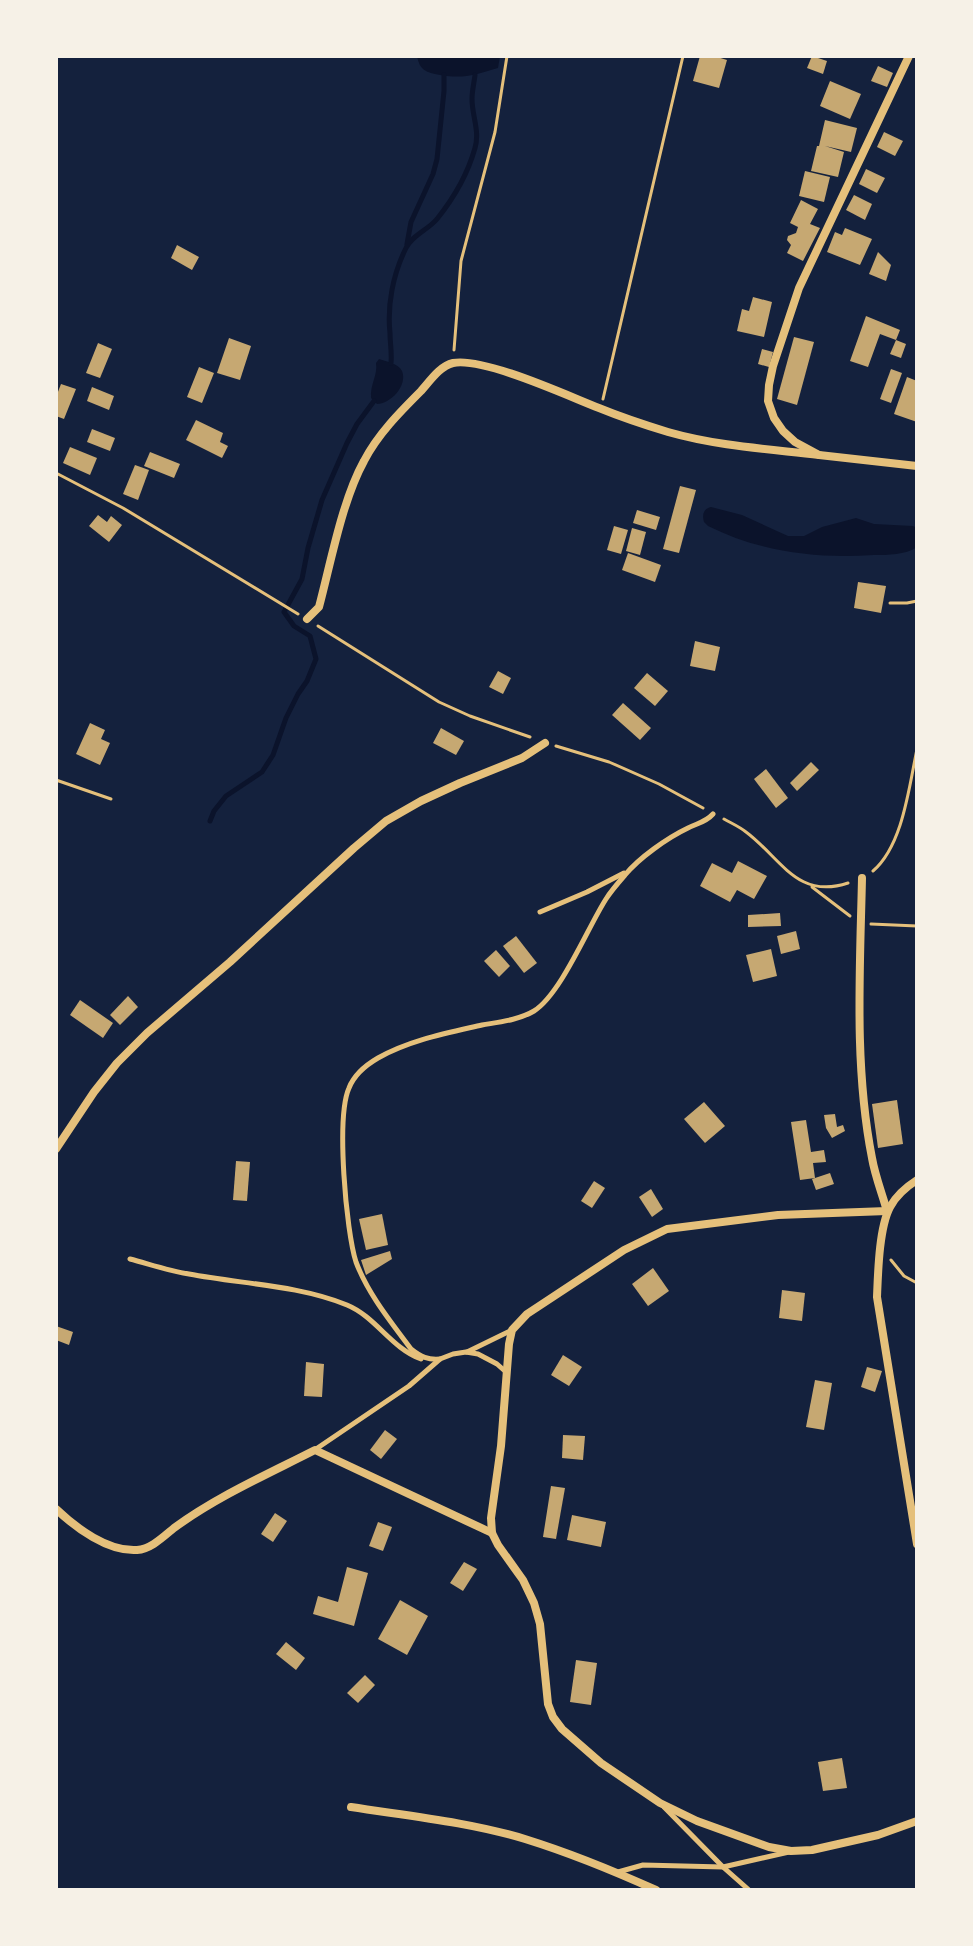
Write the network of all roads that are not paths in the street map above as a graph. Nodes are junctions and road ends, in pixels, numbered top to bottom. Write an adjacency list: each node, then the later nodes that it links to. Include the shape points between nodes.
1 (909, 56): 2 (street, via 799,288 773,366 768,401 774,418 795,442)
2 (819, 455): 3 (street); 4 (street, via 697,439 501,372 453,363 382,433 363,462 319,607)
3 (917, 466)
4 (307, 619)
5 (545, 743): 10 (street, via 386,821 147,1033 94,1092)
6 (713, 814): 7 (lane, via 664,842)
7 (628, 871): 9 (lane); 17 (lane, via 535,1010 406,1045 369,1064 348,1090 343,1159 356,1261 390,1322 411,1349)
8 (862, 878): 12 (street, via 862,1095 872,1161)
9 (540, 912)
10 (56, 1149)
11 (917, 1180): 12 (street)
12 (887, 1211): 14 (street, via 778,1215 667,1229 624,1250 527,1314); 20 (street, via 877,1297)
13 (130, 1259): 17 (lane, via 344,1304 363,1313 412,1356)
14 (512, 1330): 15 (lane); 18 (street)
15 (466, 1352): 16 (lane); 18 (lane, via 487,1358)
16 (440, 1359): 17 (lane); 19 (lane)
17 (429, 1360)
18 (506, 1373): 22 (street)
19 (315, 1450): 21 (street, via 200,1509 139,1550 102,1542); 22 (street)
20 (914, 1506): 23 (street)
21 (56, 1509)
22 (492, 1533): 24 (street, via 534,1603 553,1717 573,1740)
23 (917, 1544)
24 (660, 1803): 27 (street, via 697,1821); 28 (lane)
25 (351, 1807): 29 (street, via 524,1839)
26 (917, 1821): 27 (street, via 842,1845)
27 (791, 1851): 28 (lane)
28 (723, 1867): 29 (lane, via 643,1865); 31 (lane)
29 (617, 1872): 30 (street)
30 (656, 1890)
31 (749, 1890)

